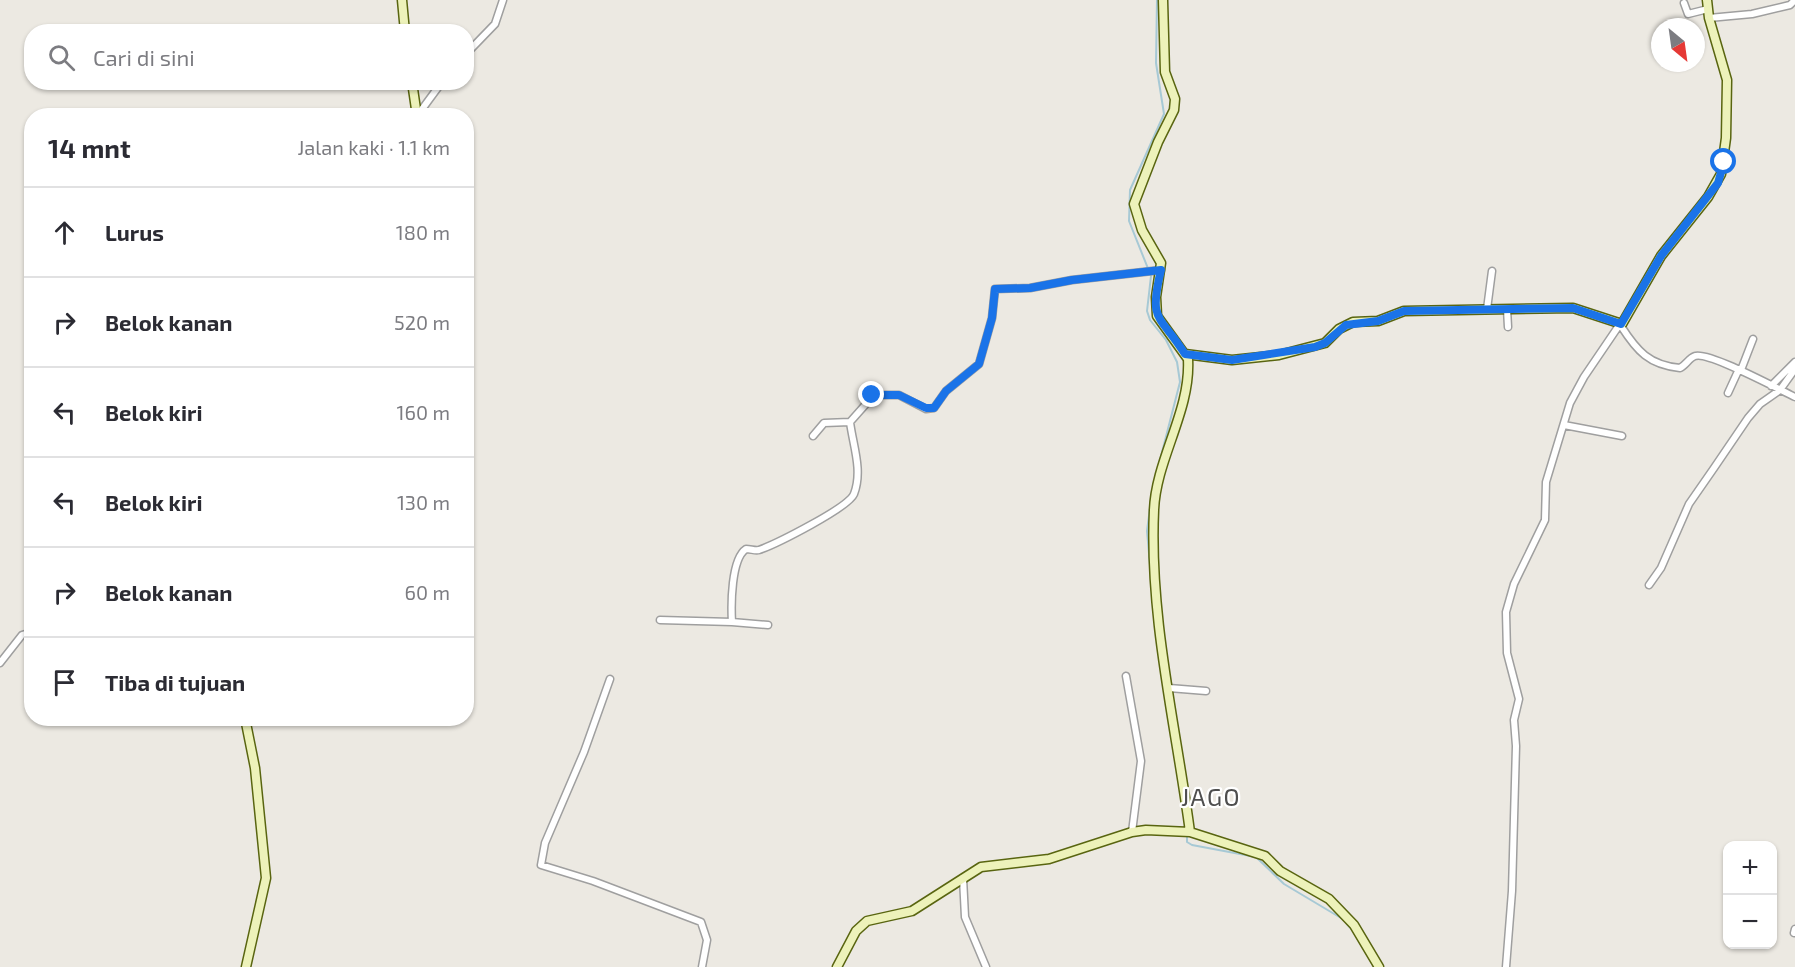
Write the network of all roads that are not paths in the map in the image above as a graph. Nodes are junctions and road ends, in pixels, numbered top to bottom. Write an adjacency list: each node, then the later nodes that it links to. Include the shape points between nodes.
1 (402, 0): 7 (street)
2 (503, 0): 8 (street, via 495,24)
3 (1163, 0): 13 (street, via 1164,72 1175,102 1134,204 1142,230 1160,259)
4 (1795, 0): 6 (street, via 1790,5 1752,14)
5 (1684, 3): 6 (street, via 1688,14)
6 (1708, 9): 17 (street, via 1727,80 1721,174 1708,197 1661,256)
7 (404, 24)
8 (474, 46)
9 (413, 90): 11 (street)
10 (436, 90): 12 (street)
11 (416, 108)
12 (423, 108)
13 (1159, 270): 20 (street, via 1157,316); 27 (street, via 1030,288 995,289 992,318 979,364 946,391 935,407 926,408 899,395 874,395)
14 (1492, 271): 15 (street)
15 (1486, 309): 16 (street); 20 (street, via 1404,311 1378,321 1346,325 1325,343 1280,355 1232,360)
16 (1507, 309): 17 (street, via 1578,309); 18 (street)
17 (1621, 325): 23 (street, via 1636,349 1659,364 1683,367 1695,356 1702,356); 28 (street, via 1584,377)
18 (1508, 327)
19 (1754, 339): 23 (street)
20 (1185, 354): 39 (street, via 1188,364 1184,395 1154,509 1159,614)
21 (1795, 362): 24 (street)
22 (1795, 369): 24 (street)
23 (1740, 370): 24 (street); 25 (street)
24 (1775, 388): 26 (street); 31 (street, via 1748,418 1689,504)
25 (1728, 393)
26 (1795, 397)
27 (850, 422): 29 (street, via 824,423); 33 (street, via 858,468 850,501 761,549 741,553 732,591)
28 (1564, 425): 30 (street); 50 (street, via 1546,482 1545,520 1514,584 1506,612 1507,653 1519,694 1514,720 1512,891)
29 (813, 436)
30 (1622, 436)
31 (1649, 585)
32 (660, 620): 33 (street)
33 (732, 622): 34 (street)
34 (768, 625)
35 (24, 634): 36 (street)
36 (0, 663)
37 (1126, 676): 42 (street, via 1141,761)
38 (610, 679): 46 (street, via 545,843 541,865 701,922 707,940)
39 (1169, 688): 40 (street); 43 (street)
40 (1206, 691)
41 (247, 726): 45 (street, via 255,768 266,878)
42 (1132, 832): 43 (street); 44 (street, via 1049,859 981,867)
43 (1188, 832): 49 (street, via 1265,856 1280,871 1329,899 1354,925)
44 (963, 878): 47 (street, via 912,911 867,921 856,931); 48 (street, via 965,917)
45 (246, 967)
46 (702, 967)
47 (837, 967)
48 (986, 967)
49 (1379, 967)
50 (1506, 967)

